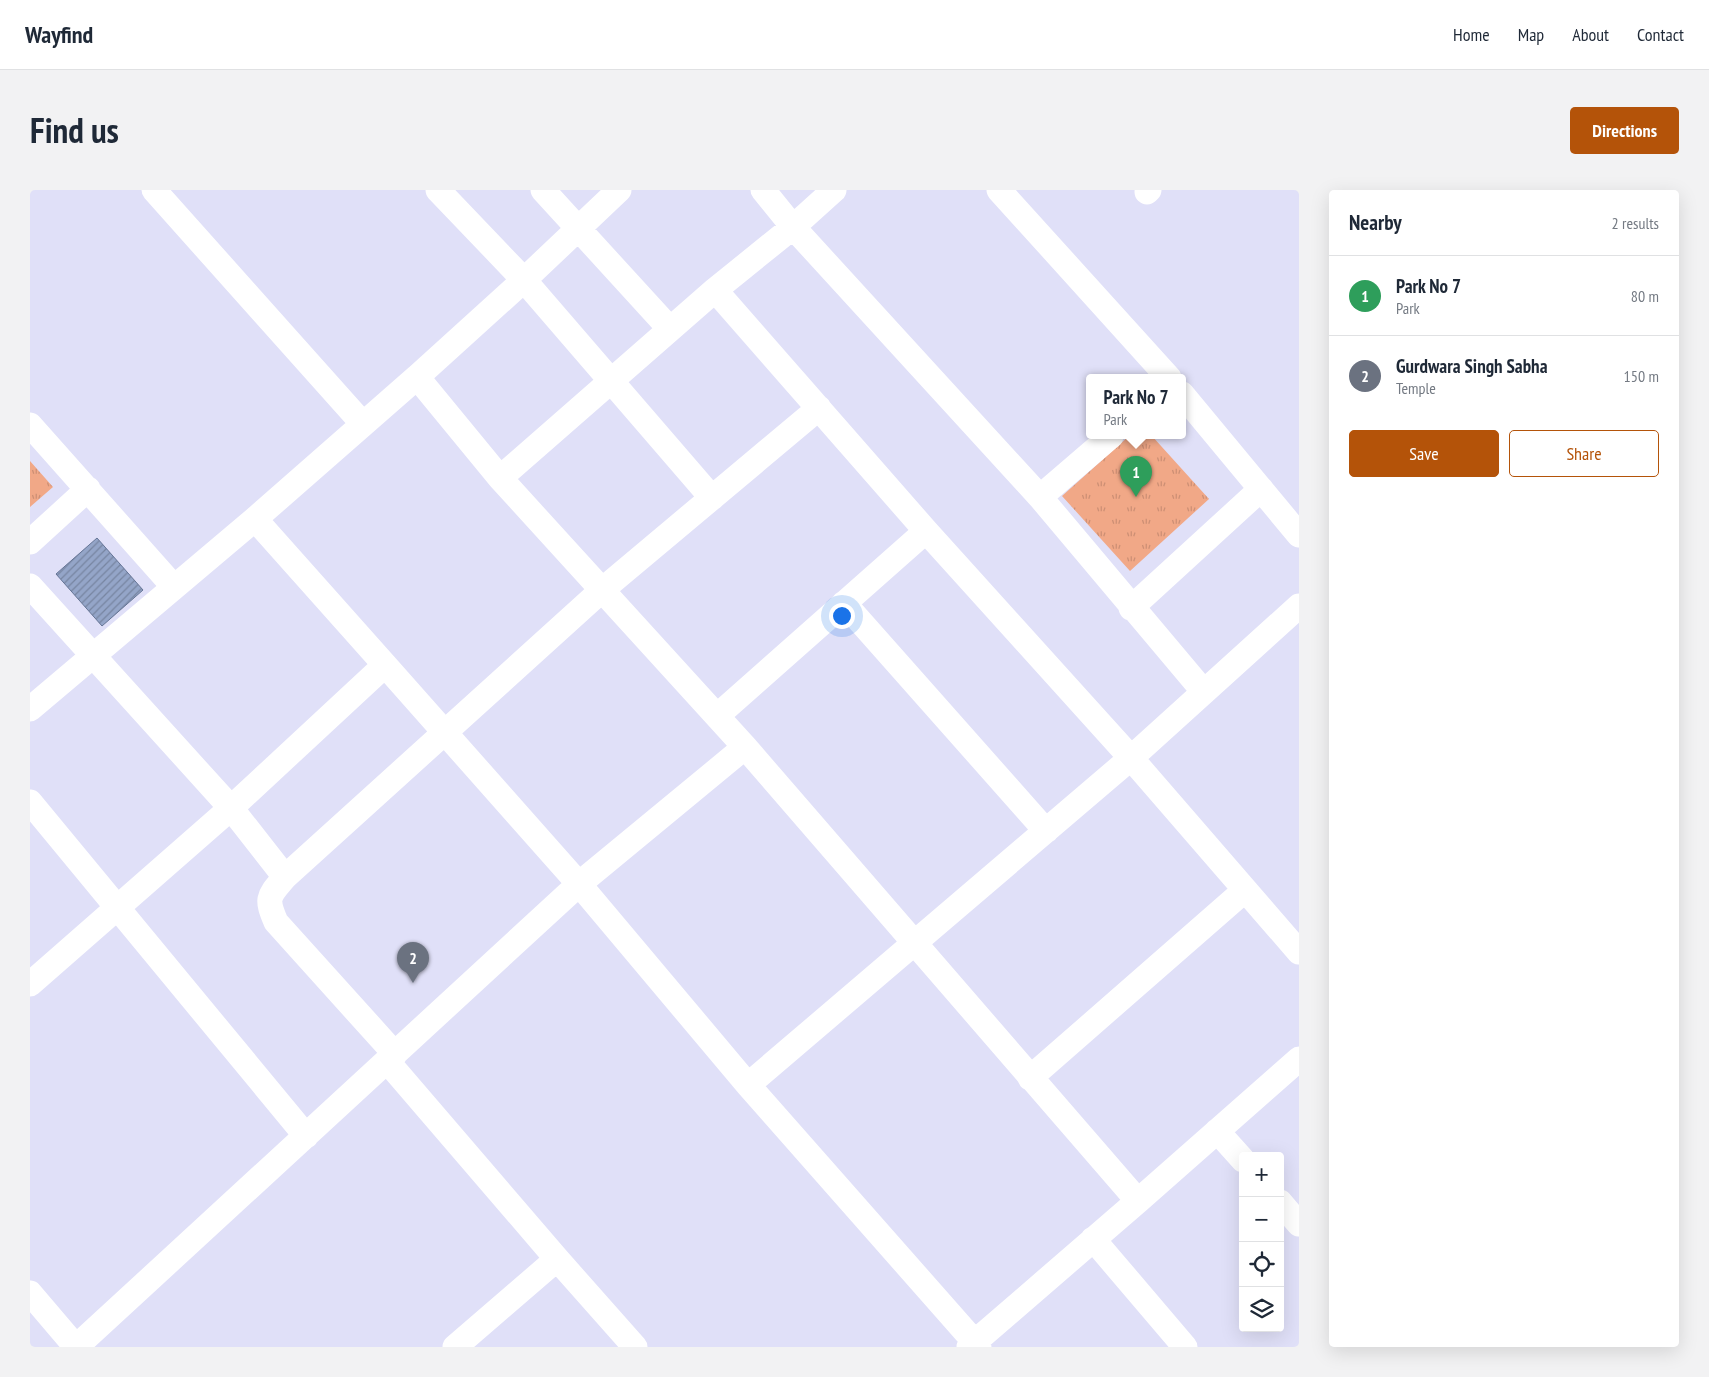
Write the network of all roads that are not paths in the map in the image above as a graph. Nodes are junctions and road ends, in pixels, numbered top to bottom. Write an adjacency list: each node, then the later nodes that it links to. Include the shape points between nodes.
1 (154, 190): 18 (street)
2 (438, 190): 10 (street)
3 (543, 190): 9 (street)
4 (619, 190): 9 (street)
5 (763, 190): 8 (street)
6 (834, 190): 8 (street)
7 (999, 190): 13 (street)
8 (793, 227): 11 (street); 24 (street)
9 (578, 229): 10 (street); 12 (street)
10 (524, 280): 14 (street); 15 (street)
11 (715, 290): 12 (street); 17 (street)
12 (670, 329): 15 (street)
13 (1165, 374)
14 (417, 377): 18 (street); 21 (street)
15 (610, 382): 21 (street); 25 (street)
16 (1186, 399): 23 (street)
17 (818, 408): 25 (street); 27 (street)
18 (363, 424): 26 (street)
19 (30, 425): 22 (street)
20 (1108, 439): 24 (street)
21 (500, 478): 32 (street)
22 (88, 489): 29 (street); 31 (street)
23 (1261, 489): 28 (street); 35 (street)
24 (1040, 497): 35 (street)
25 (712, 498): 32 (street)
26 (255, 519): 31 (street); 37 (street)
27 (926, 530): 33 (street); 43 (street)
28 (1299, 535)
29 (30, 542)
30 (30, 586): 36 (street)
31 (174, 587): 36 (street)
32 (602, 590): 40 (street); 41 (street)
33 (844, 603): 40 (street); 46 (street)
34 (1299, 606): 38 (street)
35 (1131, 608): 38 (street)
36 (92, 656): 39 (street); 45 (street)
37 (385, 665): 41 (street); 45 (street)
38 (1204, 692): 43 (street)
39 (30, 709)
40 (717, 716): 42 (street)
41 (444, 733): 47 (street); 48 (street)
42 (745, 748): 48 (street); 51 (street)
43 (1131, 758): 46 (street); 49 (street)
44 (30, 802): 50 (street)
45 (230, 808): 47 (street); 50 (street)
46 (1046, 831): 51 (street)
47 (285, 877): 54 (street, via 270,896 269,908 276,922)
48 (578, 884): 54 (street); 57 (street)
49 (1245, 890): 52 (street); 56 (street)
50 (118, 907): 53 (street); 59 (street)
51 (915, 944): 56 (street); 57 (street)
52 (1299, 952)
53 (30, 984)
54 (391, 1058): 59 (street); 65 (street)
55 (1299, 1059): 58 (street)
56 (1030, 1078): 61 (street)
57 (748, 1085): 67 (street)
58 (1217, 1131): 60 (street); 61 (street)
59 (306, 1136): 68 (street)
60 (1239, 1156)
61 (1138, 1201): 64 (street)
62 (1284, 1207): 63 (street)
63 (1299, 1224)
64 (1093, 1239): 67 (street); 71 (street)
65 (557, 1259): 69 (street); 70 (street)
66 (30, 1293): 68 (street)
67 (974, 1345)
68 (76, 1347)
69 (455, 1347)
70 (635, 1347)
71 (1185, 1347)

